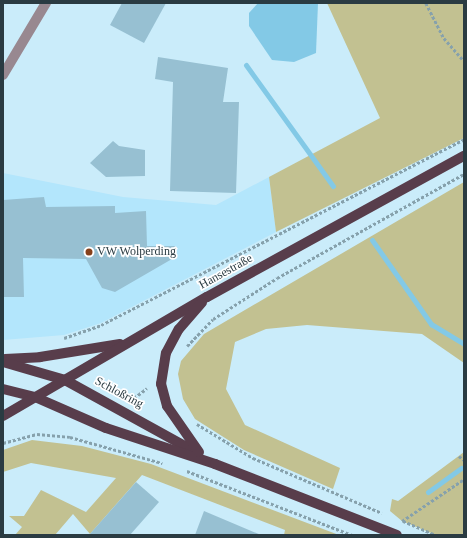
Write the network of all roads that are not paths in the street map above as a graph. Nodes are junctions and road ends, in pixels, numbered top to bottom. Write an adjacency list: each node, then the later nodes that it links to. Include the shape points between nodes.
1 (46, 3): 2 (lane)
2 (3, 76)
3 (464, 156): 4 (main road, Hansestraße)
4 (207, 297): 5 (main road, Hansestraße); 11 (main road, via 179,329 166,353 161,384 167,406)
5 (128, 343): 6 (main road, via 40,357); 7 (main road, Hansestraße)
6 (3, 360): 7 (main road, Schloßring)
7 (65, 380): 9 (main road, Hansestraße); 11 (main road, Schloßring)
8 (3, 389): 9 (main road, Schloßring)
9 (35, 397): 10 (main road, Hansestraße); 12 (main road, Schloßring, via 106,428)
10 (3, 416)
11 (203, 456): 12 (main road, Schloßring)
12 (215, 464): 13 (main road, Schloßring)
13 (397, 535)

